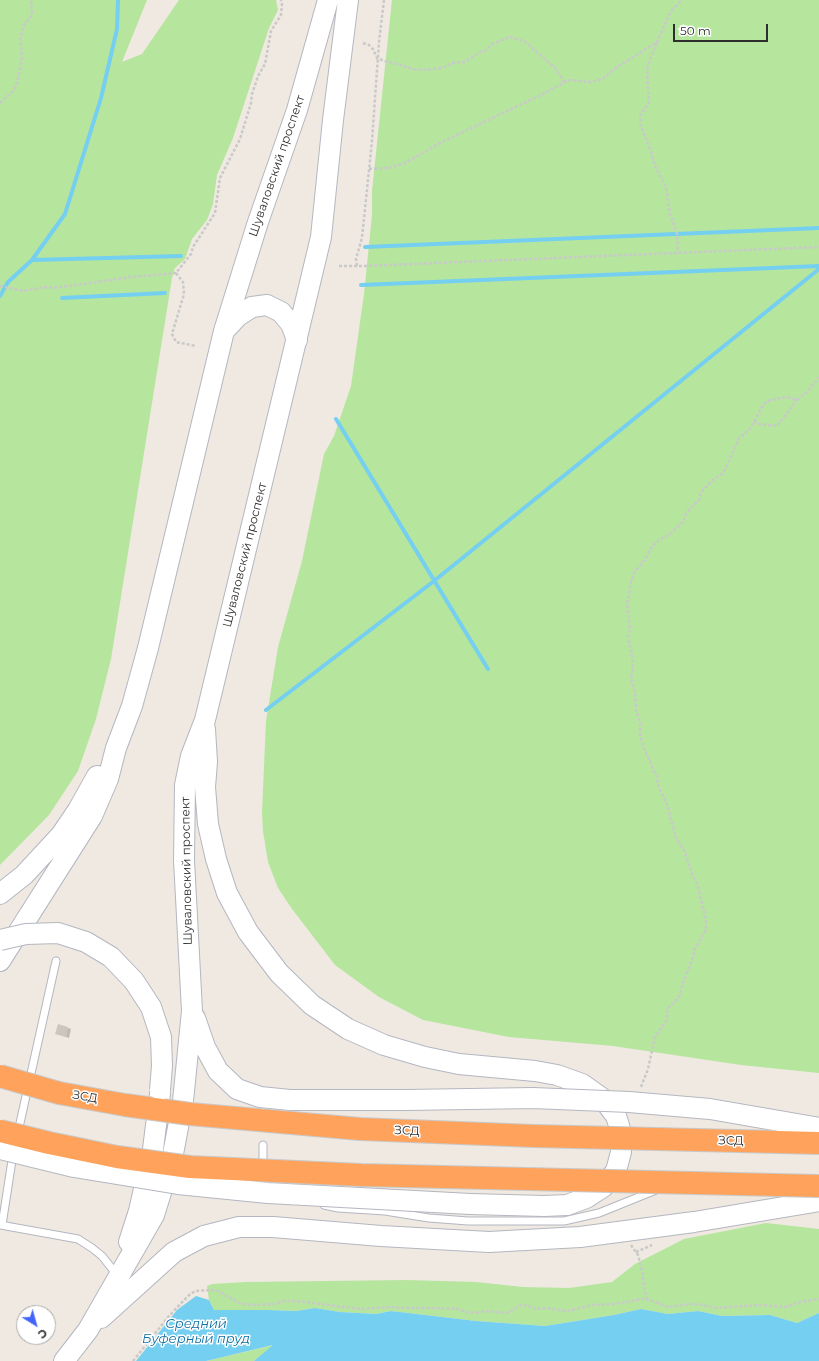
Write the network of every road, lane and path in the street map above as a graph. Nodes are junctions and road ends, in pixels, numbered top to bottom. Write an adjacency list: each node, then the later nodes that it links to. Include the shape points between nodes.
1 (31, 0): 11 (path, via 32,15 24,25 20,39 22,58 18,79 14,90)
2 (281, 0): 17 (path, via 281,15 272,31 265,64 252,94 240,139 220,178 215,213 191,254)
3 (328, 0): 19 (main road, Шуваловский проспект, via 297,110)
4 (348, 0): 20 (main road, Шуваловский проспект, via 321,237)
5 (384, 0): 9 (path)
6 (682, 0): 7 (path, via 671,11)
7 (657, 42): 10 (path, via 602,80); 14 (path, via 647,71 648,102 640,116 641,127 655,166 666,187 670,214 677,234)
8 (363, 43): 9 (path, via 373,49)
9 (377, 58): 10 (path, via 412,69 442,68 452,63 470,60 492,44 510,36 524,41 556,69); 12 (path)
10 (564, 82): 12 (path, via 541,96 442,142 405,163 389,168)
11 (0, 103)
12 (369, 169): 16 (path)
13 (819, 246): 14 (path)
14 (678, 253): 16 (path)
15 (338, 266): 16 (path)
16 (357, 266)
17 (176, 273): 18 (path, via 23,291); 21 (path, via 183,282 184,294 172,334 176,342)
18 (0, 286)
19 (224, 331): 20 (main road, Шуваловский проспект, via 238,316 252,307 266,305 281,312 291,324); 26 (main road, Шуваловский проспект, via 148,648 132,706)
20 (297, 340): 25 (main road, Шуваловский проспект)
21 (196, 346)
22 (819, 376): 23 (path)
23 (797, 400): 24 (path, via 786,397 767,401); 24 (path, via 777,426)
24 (754, 422): 33 (path, via 739,438 724,472 701,492 699,500 686,513 684,521 653,545 634,573 628,593 628,636 640,736 667,805 676,838 684,850 698,887 706,920 706,929 695,949 679,996 667,1009 666,1020 655,1037)
25 (205, 720): 31 (main road, Шуваловский проспект, via 191,756 185,785 184,860); 38 (main road, bridge, via 205,787 208,824 216,859 227,893 248,932 279,973 312,1005 348,1029 384,1046 458,1064 557,1075 582,1084 603,1099 616,1116 621,1132 621,1152 616,1171 603,1187 586,1198 567,1205 470,1204 268,1193 178,1184 74,1168)
26 (116, 748): 27 (main road, via 61,835 24,875); 29 (main road, Шуваловский проспект, via 108,779 92,816)
27 (0, 894)
28 (0, 940): 44 (main road, bridge, via 26,934 58,933 86,942 111,957 134,981 151,1008 161,1037 160,1090 151,1156 138,1211)
29 (0, 961)
30 (56, 961): 42 (lane, via 42,1038 12,1161)
31 (192, 1011): 34 (main road, bridge, via 205,1047 218,1071 237,1089 260,1097 290,1100 533,1098 629,1102 710,1109); 44 (main road, Шуваловский проспект, via 183,1102 173,1154 154,1215)
32 (0, 1076): 36 (highway, ЗСД, bridge, via 59,1093 125,1105 190,1114 360,1129)
33 (640, 1091)
34 (819, 1128)
35 (0, 1131): 39 (highway, bridge, via 49,1144 117,1157 190,1167 361,1175)
36 (819, 1143)
37 (262, 1145): 40 (lane, via 263,1161 277,1182 315,1203 338,1208 385,1211 429,1218 564,1221 599,1213)
38 (0, 1149)
39 (819, 1186)
40 (656, 1190)
41 (819, 1201): 47 (main road, via 694,1222 580,1237 489,1242 273,1227 239,1228 204,1236 174,1252)
42 (1, 1225): 44 (lane, via 78,1239 92,1248)
43 (629, 1243): 45 (path, via 638,1255)
44 (118, 1276): 47 (main road, Шуваловский проспект)
45 (647, 1299): 46 (path, via 668,1307 691,1304 716,1308 759,1305 786,1307); 49 (path, via 592,1305 568,1311 522,1306 507,1313 475,1313 459,1309 361,1309 296,1301 241,1304 218,1291 195,1291 169,1316)
46 (819, 1299)
47 (88, 1330): 48 (main road, Шуваловский проспект)
48 (64, 1361)
49 (133, 1361)

